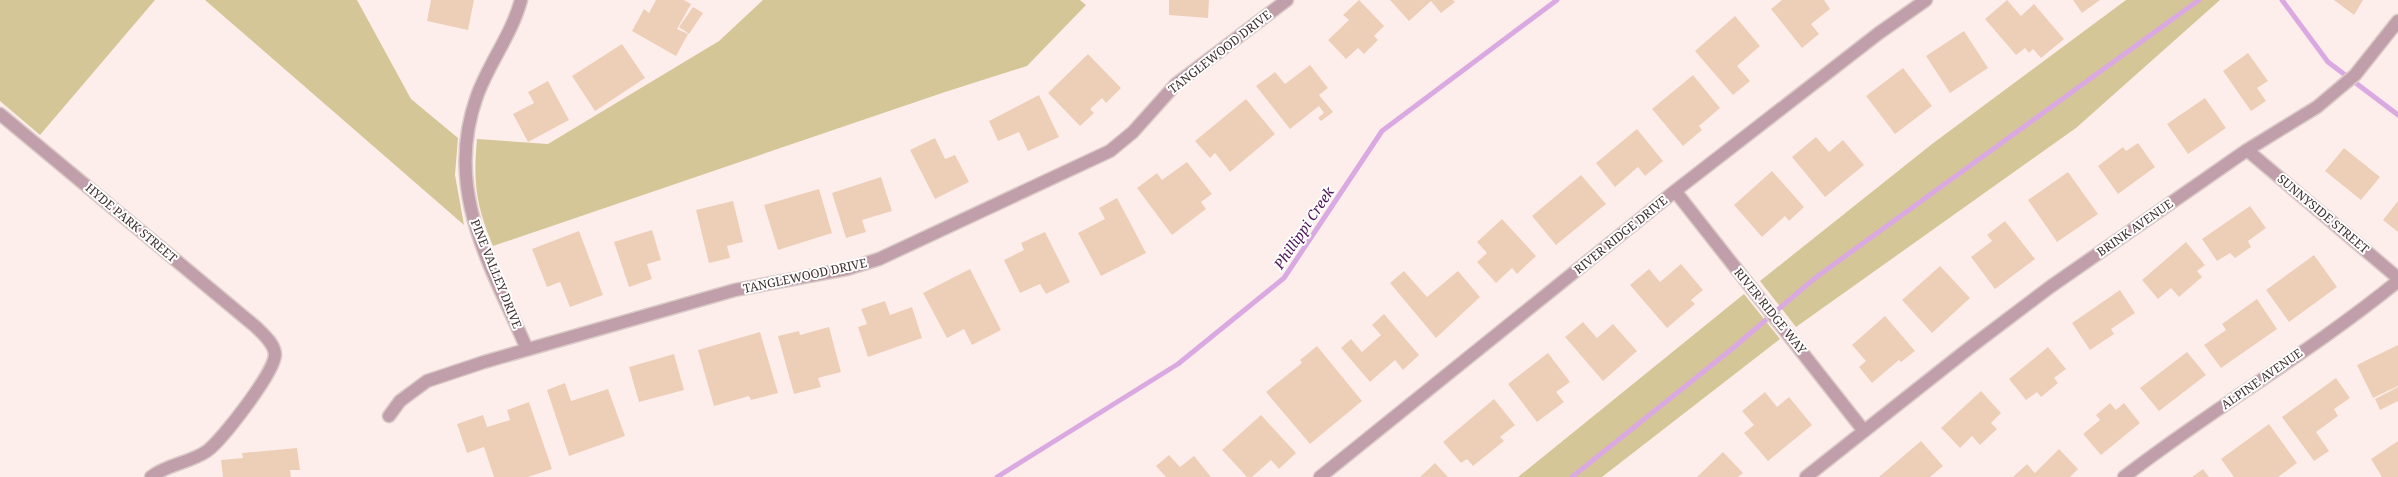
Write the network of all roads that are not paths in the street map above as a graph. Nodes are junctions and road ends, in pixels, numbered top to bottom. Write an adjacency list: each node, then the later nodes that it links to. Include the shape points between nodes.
1 (521, 0): 9 (street, PINE VALLEY DRIVE, via 477,96 468,132 465,175 472,220)
2 (1287, 0): 9 (street, TANGLEWOOD DRIVE, via 1176,84 1133,132 1110,151 904,249 847,269 736,290)
3 (1926, 0): 7 (street, RIVER RIDGE DRIVE, via 1878,33)
4 (2398, 21): 6 (street, BRINK AVENUE, via 2350,79 2317,107)
5 (0, 114): 12 (street, HYDE PARK STREET, via 262,333 272,345 275,355 270,369 230,427 206,451)
6 (2247, 150): 8 (street, SUNNYSIDE STREET); 11 (street, BRINK AVENUE, via 2050,287)
7 (1675, 191): 11 (street, RIVER RIDGE WAY); 13 (street, RIVER RIDGE DRIVE)
8 (2398, 279): 15 (street, ALPINE AVENUE, via 2364,309 2158,450)
9 (527, 349): 10 (street, TANGLEWOOD DRIVE, via 427,381 400,401)
10 (389, 416)
11 (1864, 431): 14 (street, BRINK AVENUE)
12 (151, 477)
13 (1320, 477)
14 (1806, 477)
15 (2124, 477)

